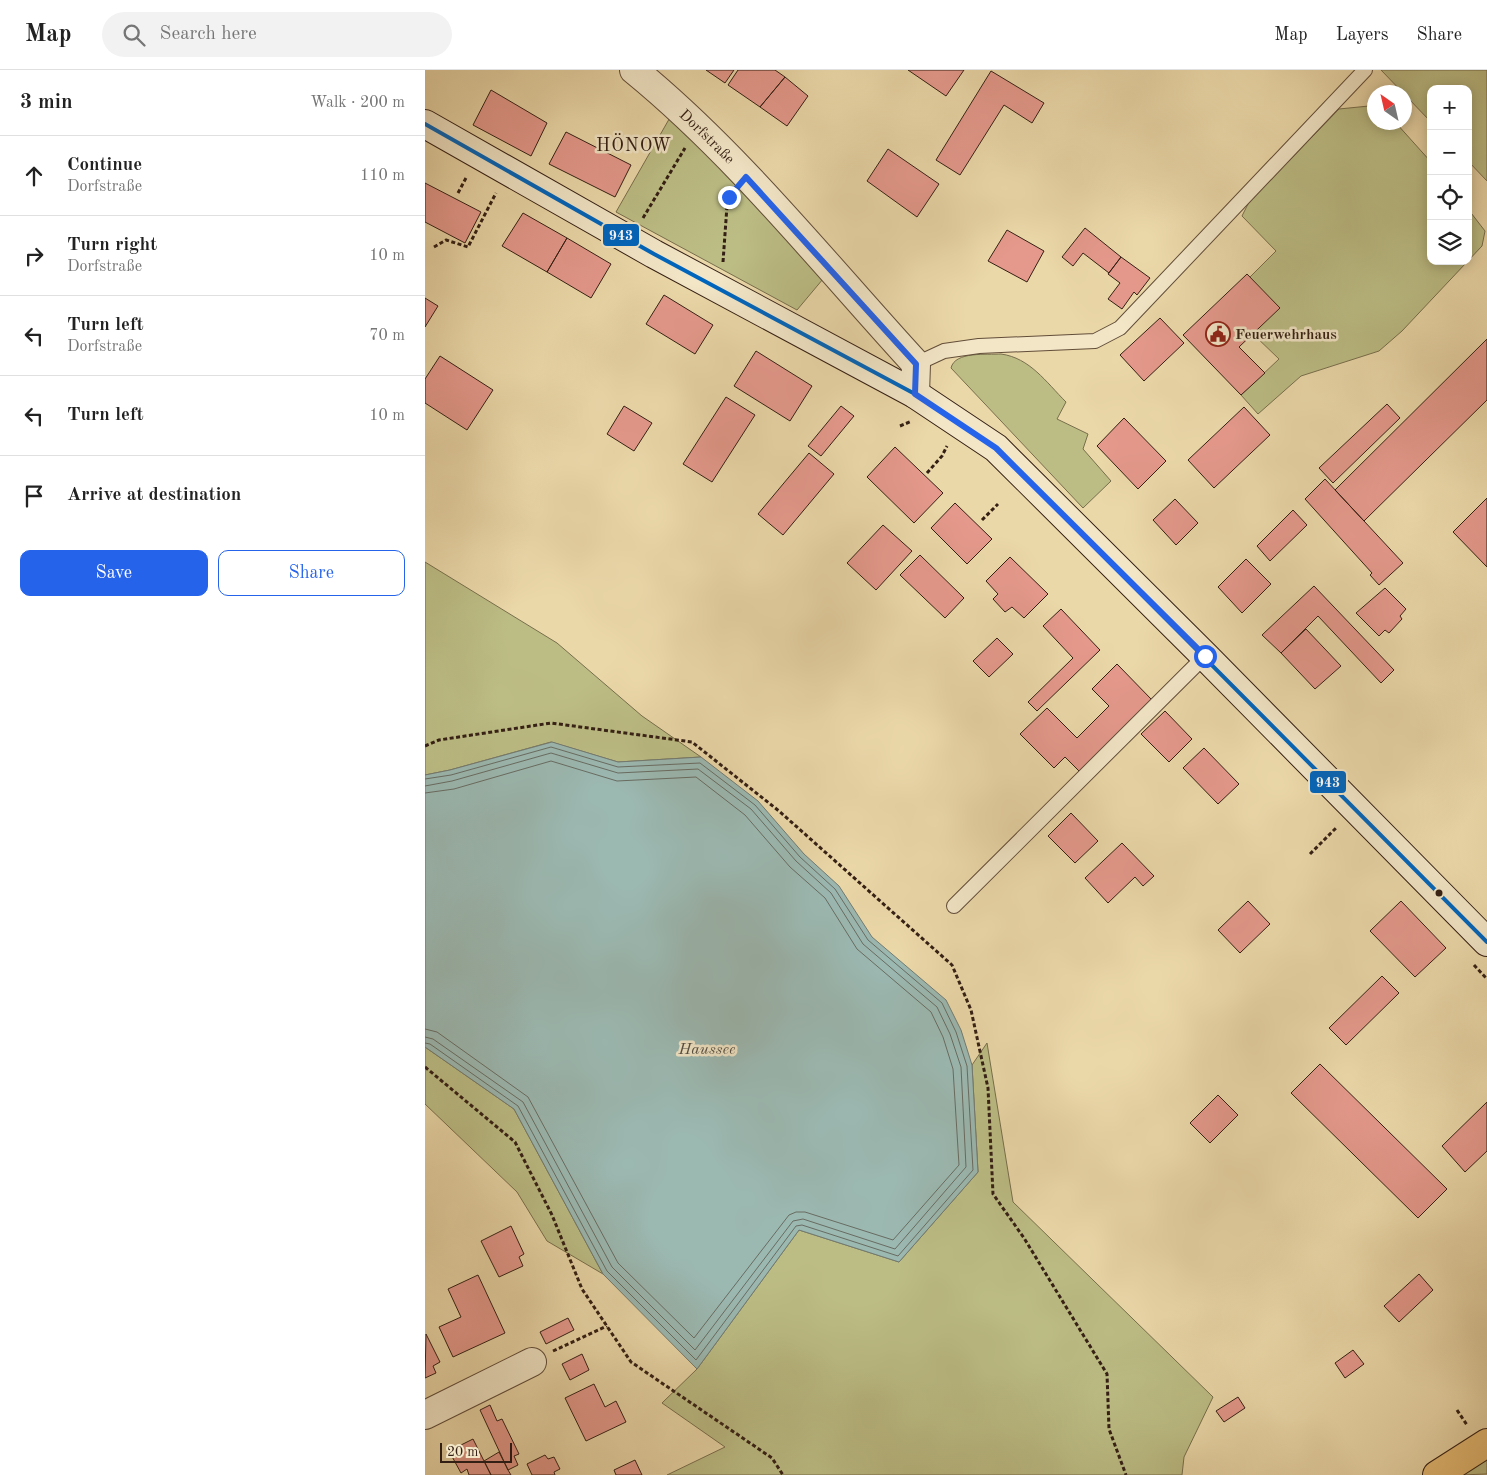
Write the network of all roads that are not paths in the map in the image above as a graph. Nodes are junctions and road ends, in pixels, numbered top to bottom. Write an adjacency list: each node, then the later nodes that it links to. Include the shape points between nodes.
1 (634, 70): 4 (main road, Dorfstraße, via 659,90 746,177)
2 (1365, 70): 4 (lane, via 1120,328 1095,341 944,350)
3 (425, 124): 5 (main road, via 629,240)
4 (916, 364): 5 (main road)
5 (915, 394): 6 (main road, via 996,448)
6 (1205, 656): 7 (lane); 8 (main road)
7 (955, 906)
8 (1479, 952)
9 (533, 1362): 10 (main road)
10 (425, 1415)
11 (1479, 1436): 12 (main road)
12 (1437, 1475)

